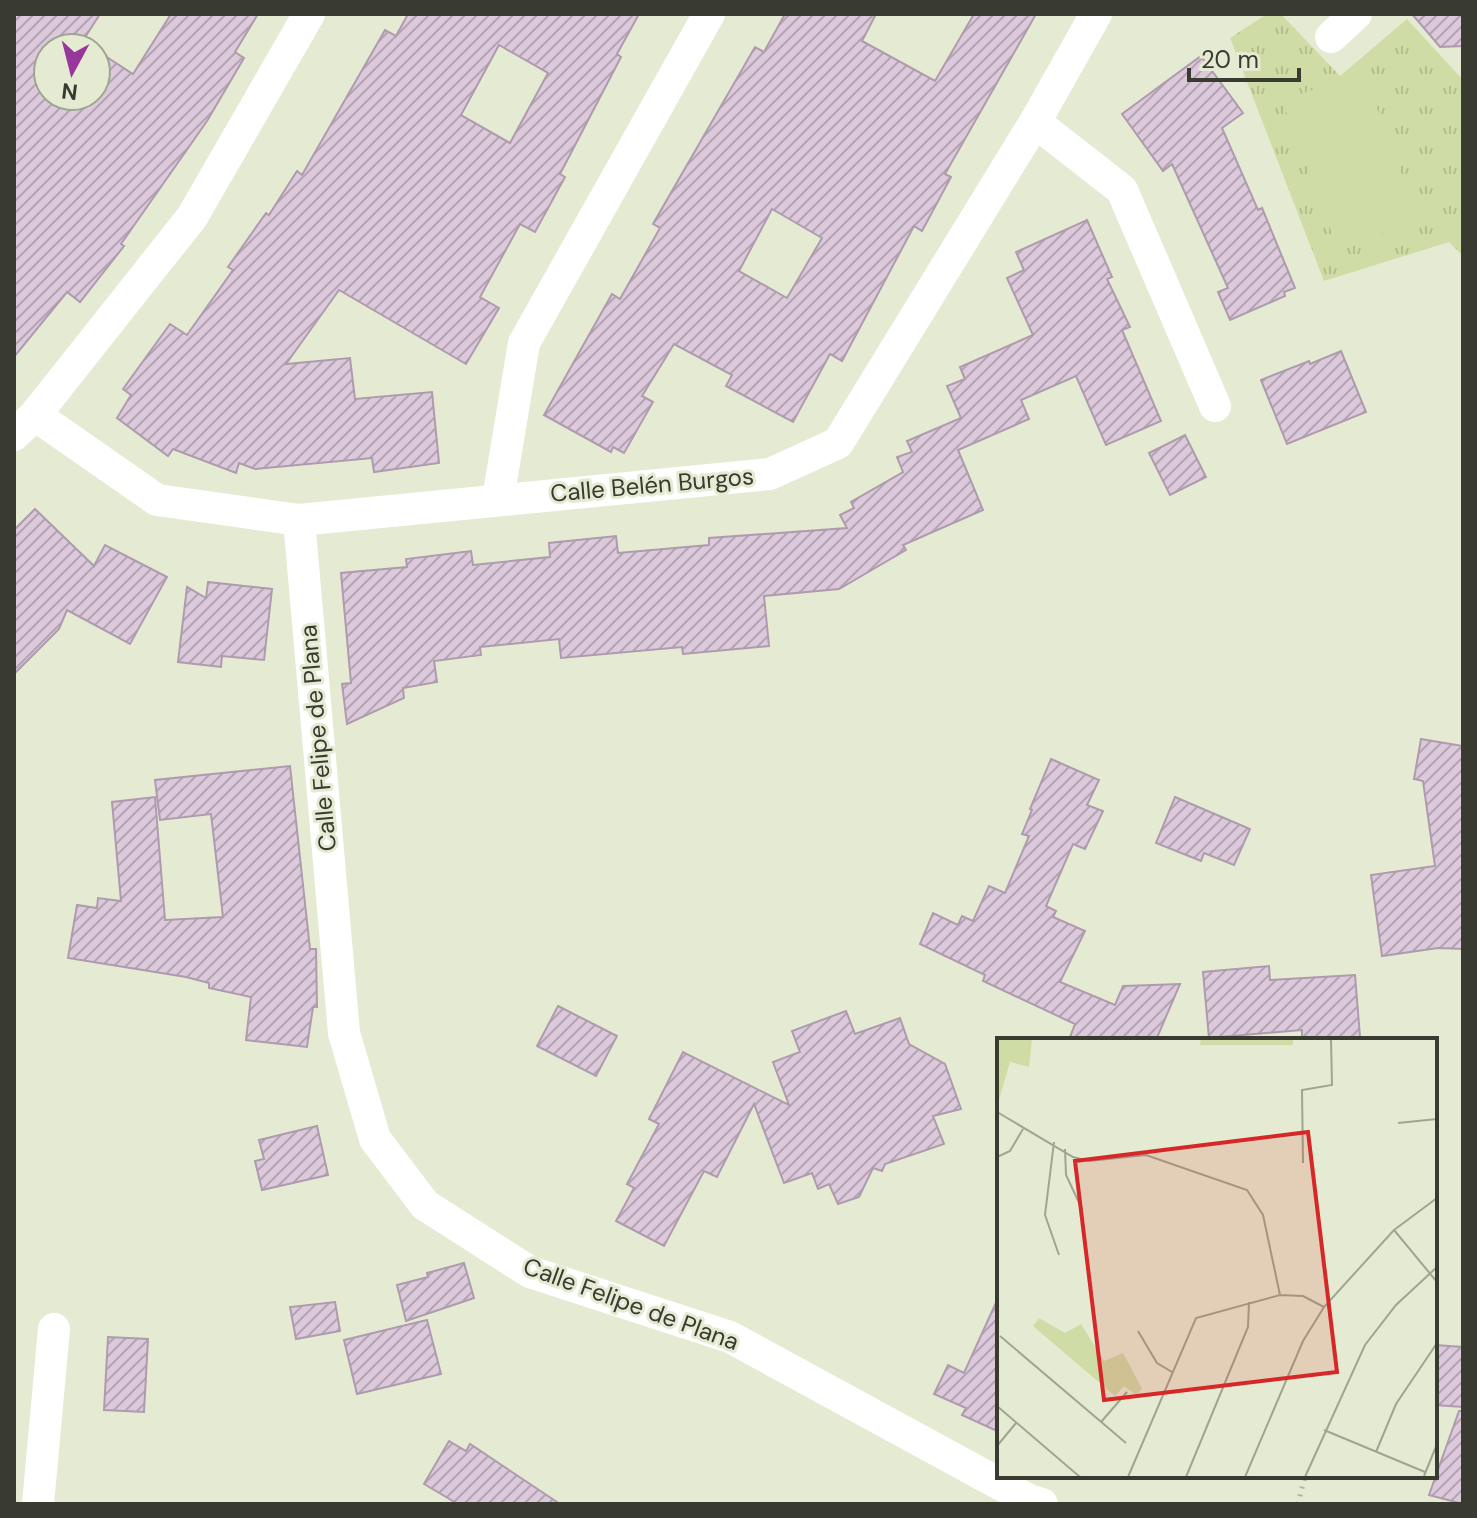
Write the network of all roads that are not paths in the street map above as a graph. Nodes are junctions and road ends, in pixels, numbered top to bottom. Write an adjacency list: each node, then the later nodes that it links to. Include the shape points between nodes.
1 (309, 14): 8 (street, via 192,217)
2 (709, 14): 9 (street, via 524,343)
3 (1096, 14): 6 (street, Calle Belén Burgos)
4 (1356, 14): 5 (street)
5 (1331, 37)
6 (1035, 122): 7 (street, via 1122,190); 9 (street, Calle Belén Burgos, via 838,443 770,474)
7 (1215, 406)
8 (24, 425): 10 (street, Calle Belén Burgos, via 157,500)
9 (498, 499): 10 (street, Calle Belén Burgos)
10 (299, 520): 13 (street, Calle Felipe de Plana, via 344,1033 375,1139 425,1205 530,1272 730,1337)
11 (54, 1329): 12 (street)
12 (38, 1504)
13 (1042, 1504)

